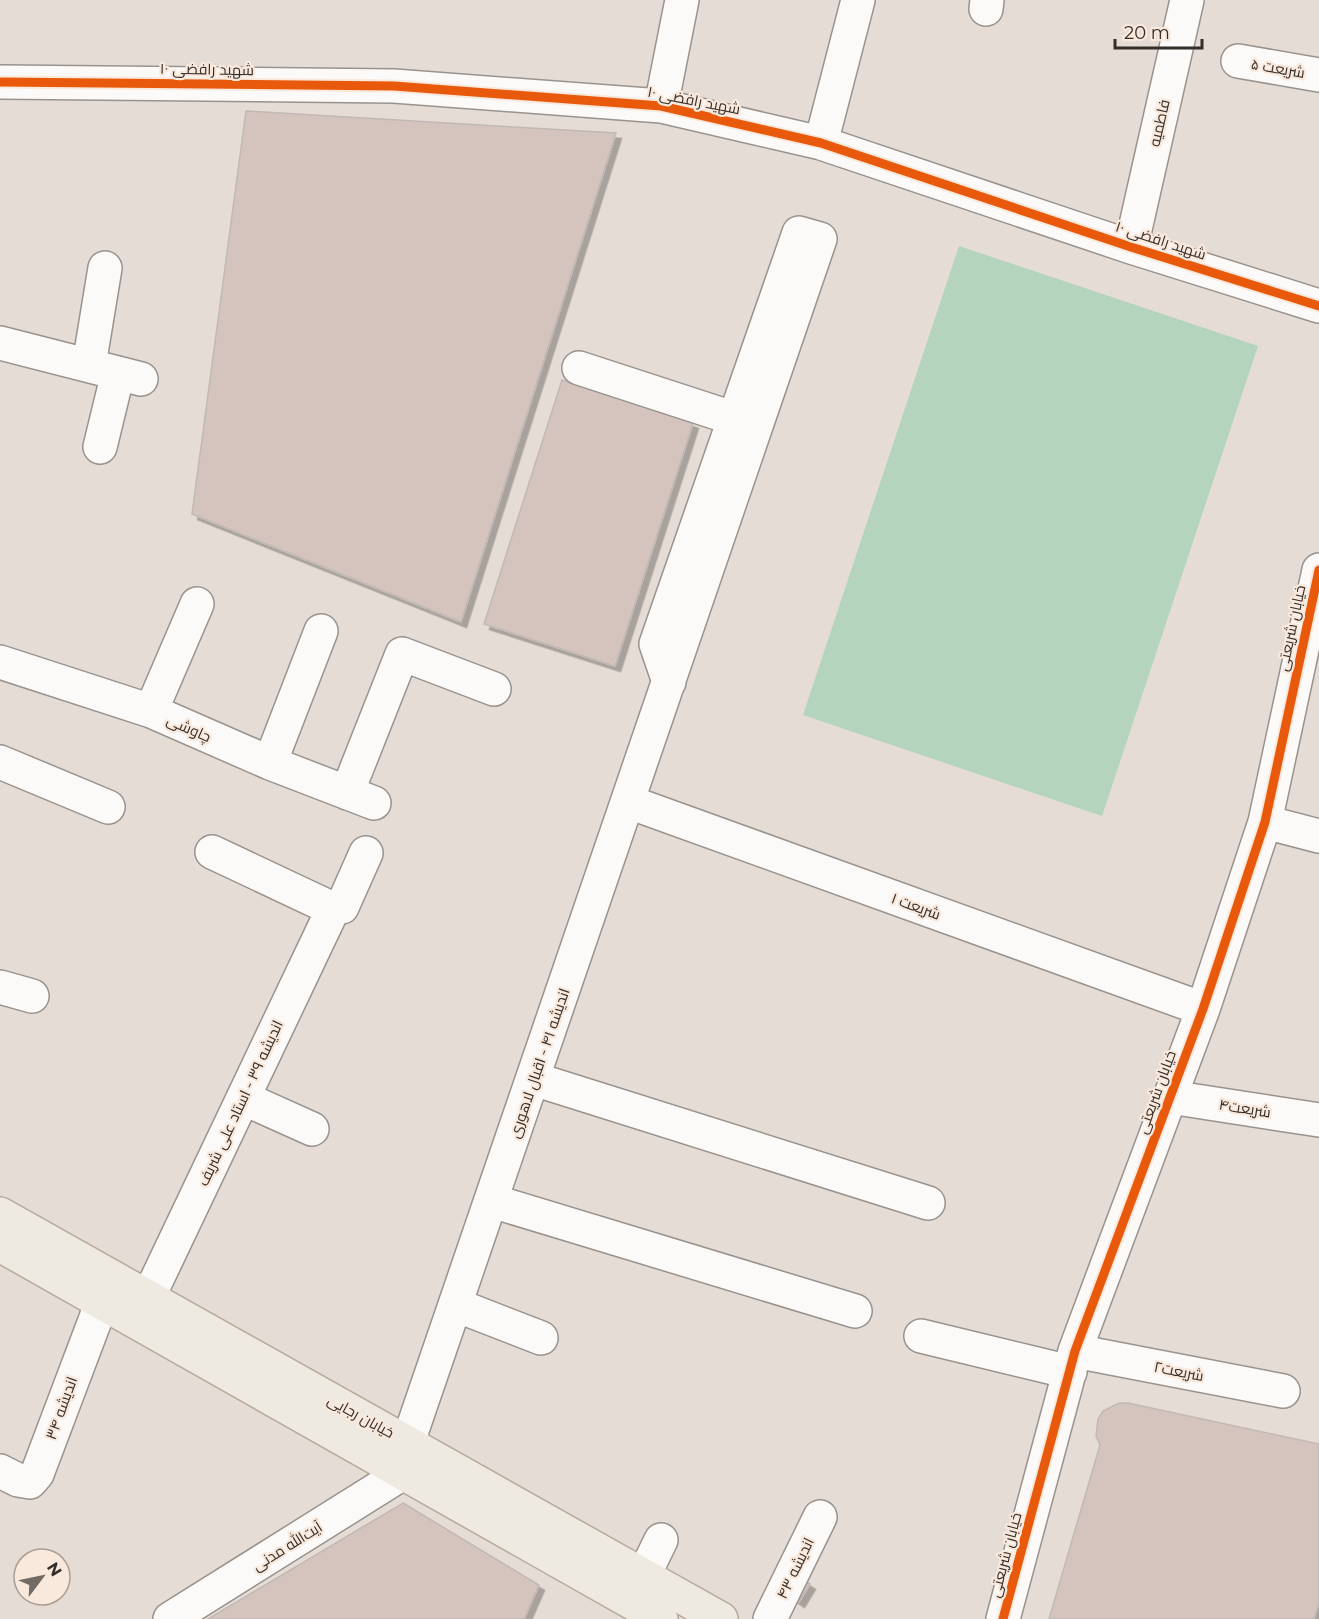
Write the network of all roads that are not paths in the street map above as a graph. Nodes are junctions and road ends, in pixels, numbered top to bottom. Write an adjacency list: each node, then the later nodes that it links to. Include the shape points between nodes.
1 (682, 0): 7 (street)
2 (858, 0): 8 (street)
3 (1186, 0): 10 (street, فاطمیه)
4 (1238, 61): 5 (street, شریعت ۵)
5 (1319, 75)
6 (0, 82): 7 (street, شهید رافضی ۱۰, via 394,86)
7 (661, 106): 8 (street, شهید رافضی ۱۰)
8 (821, 143): 10 (street, شهید رافضی ۱۰)
9 (809, 236): 16 (street, اندیشه ۴۱ - اقبال لاهوری)
10 (1131, 247): 12 (street, شهید رافضی ۱۰)
11 (105, 268): 15 (street)
12 (1319, 306)
13 (0, 344): 15 (street)
14 (579, 368): 16 (street)
15 (116, 372): 17 (street)
16 (746, 422): 26 (street, اندیشه ۴۱ - اقبال لاهوری)
17 (100, 447)
18 (1319, 570): 28 (street, خیابان شریعتی)
19 (197, 604): 23 (street)
20 (321, 631): 25 (street)
21 (0, 662): 23 (street, چاوشی)
22 (494, 689): 25 (street, چاوشی, via 402,654 360,798)
23 (151, 711): 25 (street, چاوشی)
24 (0, 762): 27 (street)
25 (270, 763)
26 (629, 802): 35 (street, شریعت ۱); 36 (street, اندیشه ۴۱ - اقبال لاهوری)
27 (108, 807)
28 (1265, 822): 29 (street); 35 (street, خیابان شریعتی)
29 (1319, 836)
30 (212, 852): 32 (street)
31 (366, 853): 32 (street, اندیشه ۳۹ - استاد علی شریف, via 342,907)
32 (333, 909): 38 (street, اندیشه ۳۹ - استاد علی شریف)
33 (0, 987): 34 (street)
34 (32, 996)
35 (1203, 1009): 37 (street, خیابان شریعتی)
36 (534, 1079): 41 (street, اندیشه ۴۱ - اقبال لاهوری); 42 (street)
37 (1170, 1097): 39 (street, شریعت۴); 51 (street, خیابان شریعتی)
38 (243, 1098): 40 (street); 45 (street, اندیشه ۳۹ - استاد علی شریف)
39 (1319, 1120)
40 (312, 1128)
41 (492, 1201): 47 (street, اندیشه ۴۱ - اقبال لاهوری); 48 (street)
42 (928, 1203)
43 (0, 1214): 45 (main road, خیابان رجایی)
44 (0, 1245): 46 (main road, خیابان رجایی)
45 (148, 1298): 53 (main road, خیابان رجایی)
46 (102, 1302): 53 (main road, خیابان رجایی); 54 (street, اندیشه ۳۴, via 37,1474 30,1482)
47 (456, 1305): 50 (street); 53 (street, اندیشه ۴۱ - اقبال لاهوری)
48 (855, 1311)
49 (921, 1336): 51 (street, شریعت۲)
50 (541, 1338)
51 (1073, 1362): 52 (street, شریعت۲); 62 (street, خیابان شریعتی)
52 (1283, 1391)
53 (406, 1458): 57 (main road, خیابان رجایی); 58 (street, آیت‌الله مدنی); 59 (main road, خیابان رجایی)
54 (0, 1471)
55 (820, 1517): 61 (street, اندیشه ۴۳)
56 (661, 1540): 57 (street)
57 (644, 1575): 60 (main road, خیابان رجایی)
58 (170, 1619)
59 (662, 1619)
60 (721, 1619)
61 (770, 1619)
62 (1004, 1619)

